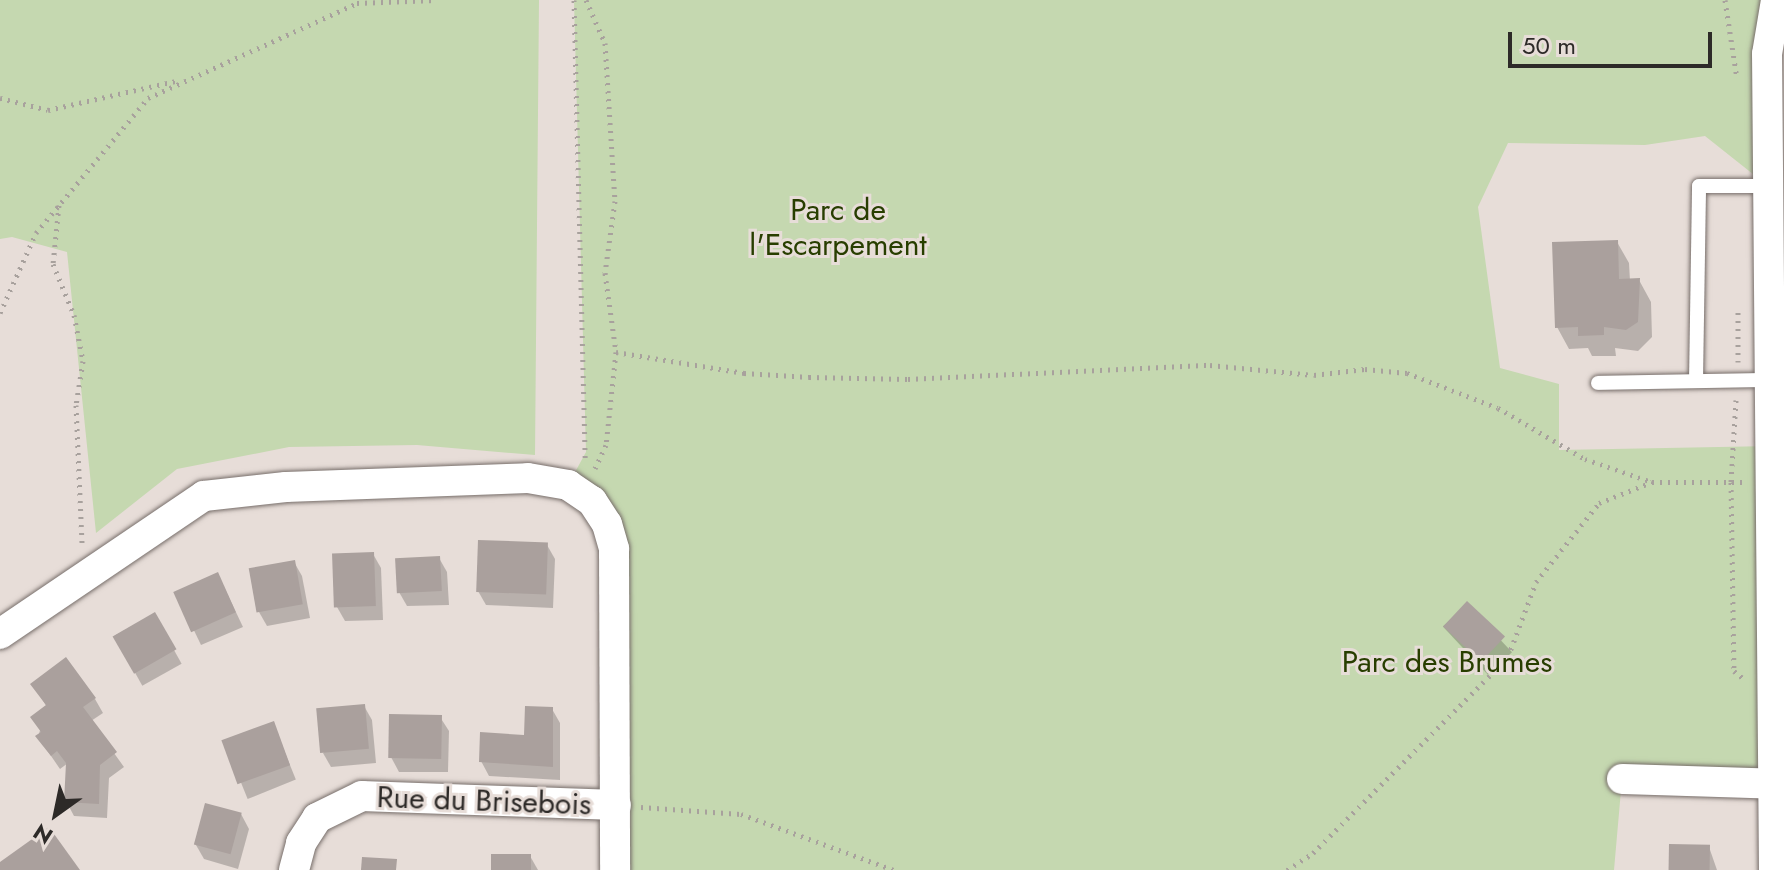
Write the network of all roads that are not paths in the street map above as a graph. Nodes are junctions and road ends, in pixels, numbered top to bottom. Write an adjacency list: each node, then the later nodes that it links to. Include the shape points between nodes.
1 (1776, 0): 2 (street, via 1767,54)
2 (1768, 186): 3 (street); 4 (lane, via 1699,186)
3 (1771, 380): 4 (lane); 8 (street)
4 (1696, 381): 5 (lane)
5 (1598, 383)
6 (0, 634): 9 (street, via 204,496 286,487 528,478 568,485 607,524 614,549)
7 (1622, 779): 8 (street)
8 (1780, 784): 12 (street)
9 (616, 805): 10 (street, Rue du Brisebois, via 362,796 317,818 301,843); 11 (street)
10 (294, 870)
11 (615, 870)
12 (1774, 870)

